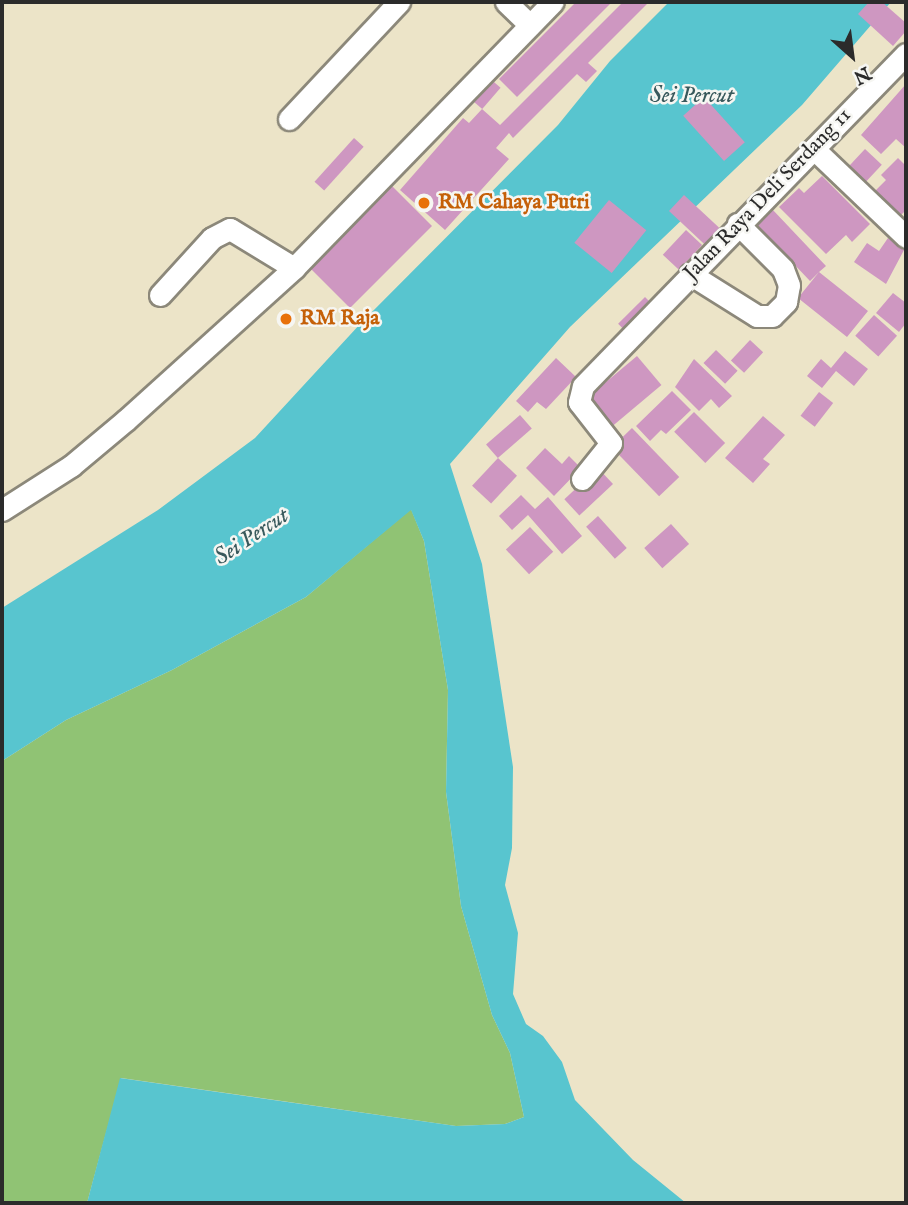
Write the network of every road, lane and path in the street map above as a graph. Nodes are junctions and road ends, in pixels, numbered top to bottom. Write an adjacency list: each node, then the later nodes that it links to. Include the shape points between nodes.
1 (399, 2): 6 (street)
2 (506, 2): 4 (street)
3 (553, 2): 4 (street)
4 (530, 25): 10 (street)
5 (906, 54): 7 (street, Jalan Raya Deli Serdang 11)
6 (289, 119)
7 (814, 149): 8 (street, Jalan Raya Deli Serdang 11); 9 (street)
8 (738, 225): 11 (street, Jalan Raya Deli Serdang 11); 11 (street, via 783,269 789,285 786,302 772,316 757,316)
9 (906, 237)
10 (295, 268): 12 (street, via 230,229 212,238); 14 (street, via 126,421 71,466)
11 (690, 274): 13 (street, Jalan Raya Deli Serdang 11, via 579,394 579,402 611,443)
12 (160, 295)
13 (582, 479)
14 (2, 510)

